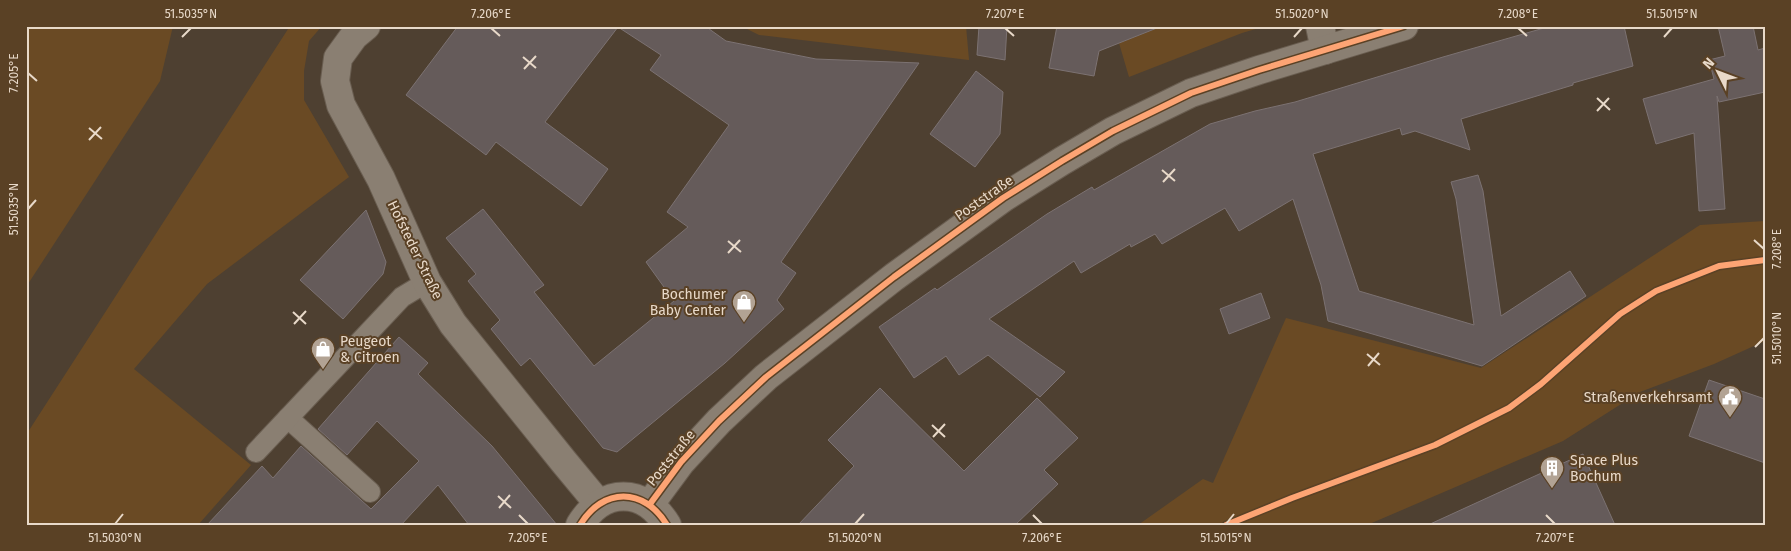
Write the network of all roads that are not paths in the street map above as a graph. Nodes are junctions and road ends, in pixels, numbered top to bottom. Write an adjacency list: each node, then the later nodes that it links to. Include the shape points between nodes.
1 (366, 26): 4 (street, Hofsteder Straße, via 338,58 335,81 341,105 381,179)
2 (1404, 26): 3 (street, Poststraße)
3 (1323, 38): 9 (street, Poststraße, via 1259,70 1191,93 1113,131 1003,198 766,376 682,462)
4 (427, 282): 5 (lane, via 402,297); 8 (street, Hofsteder Straße, via 453,324)
5 (288, 418): 6 (lane); 7 (lane)
6 (256, 452)
7 (370, 492)
8 (598, 503): 9 (street, via 625,496 638,498); 10 (street)
9 (659, 515)
10 (580, 525)

